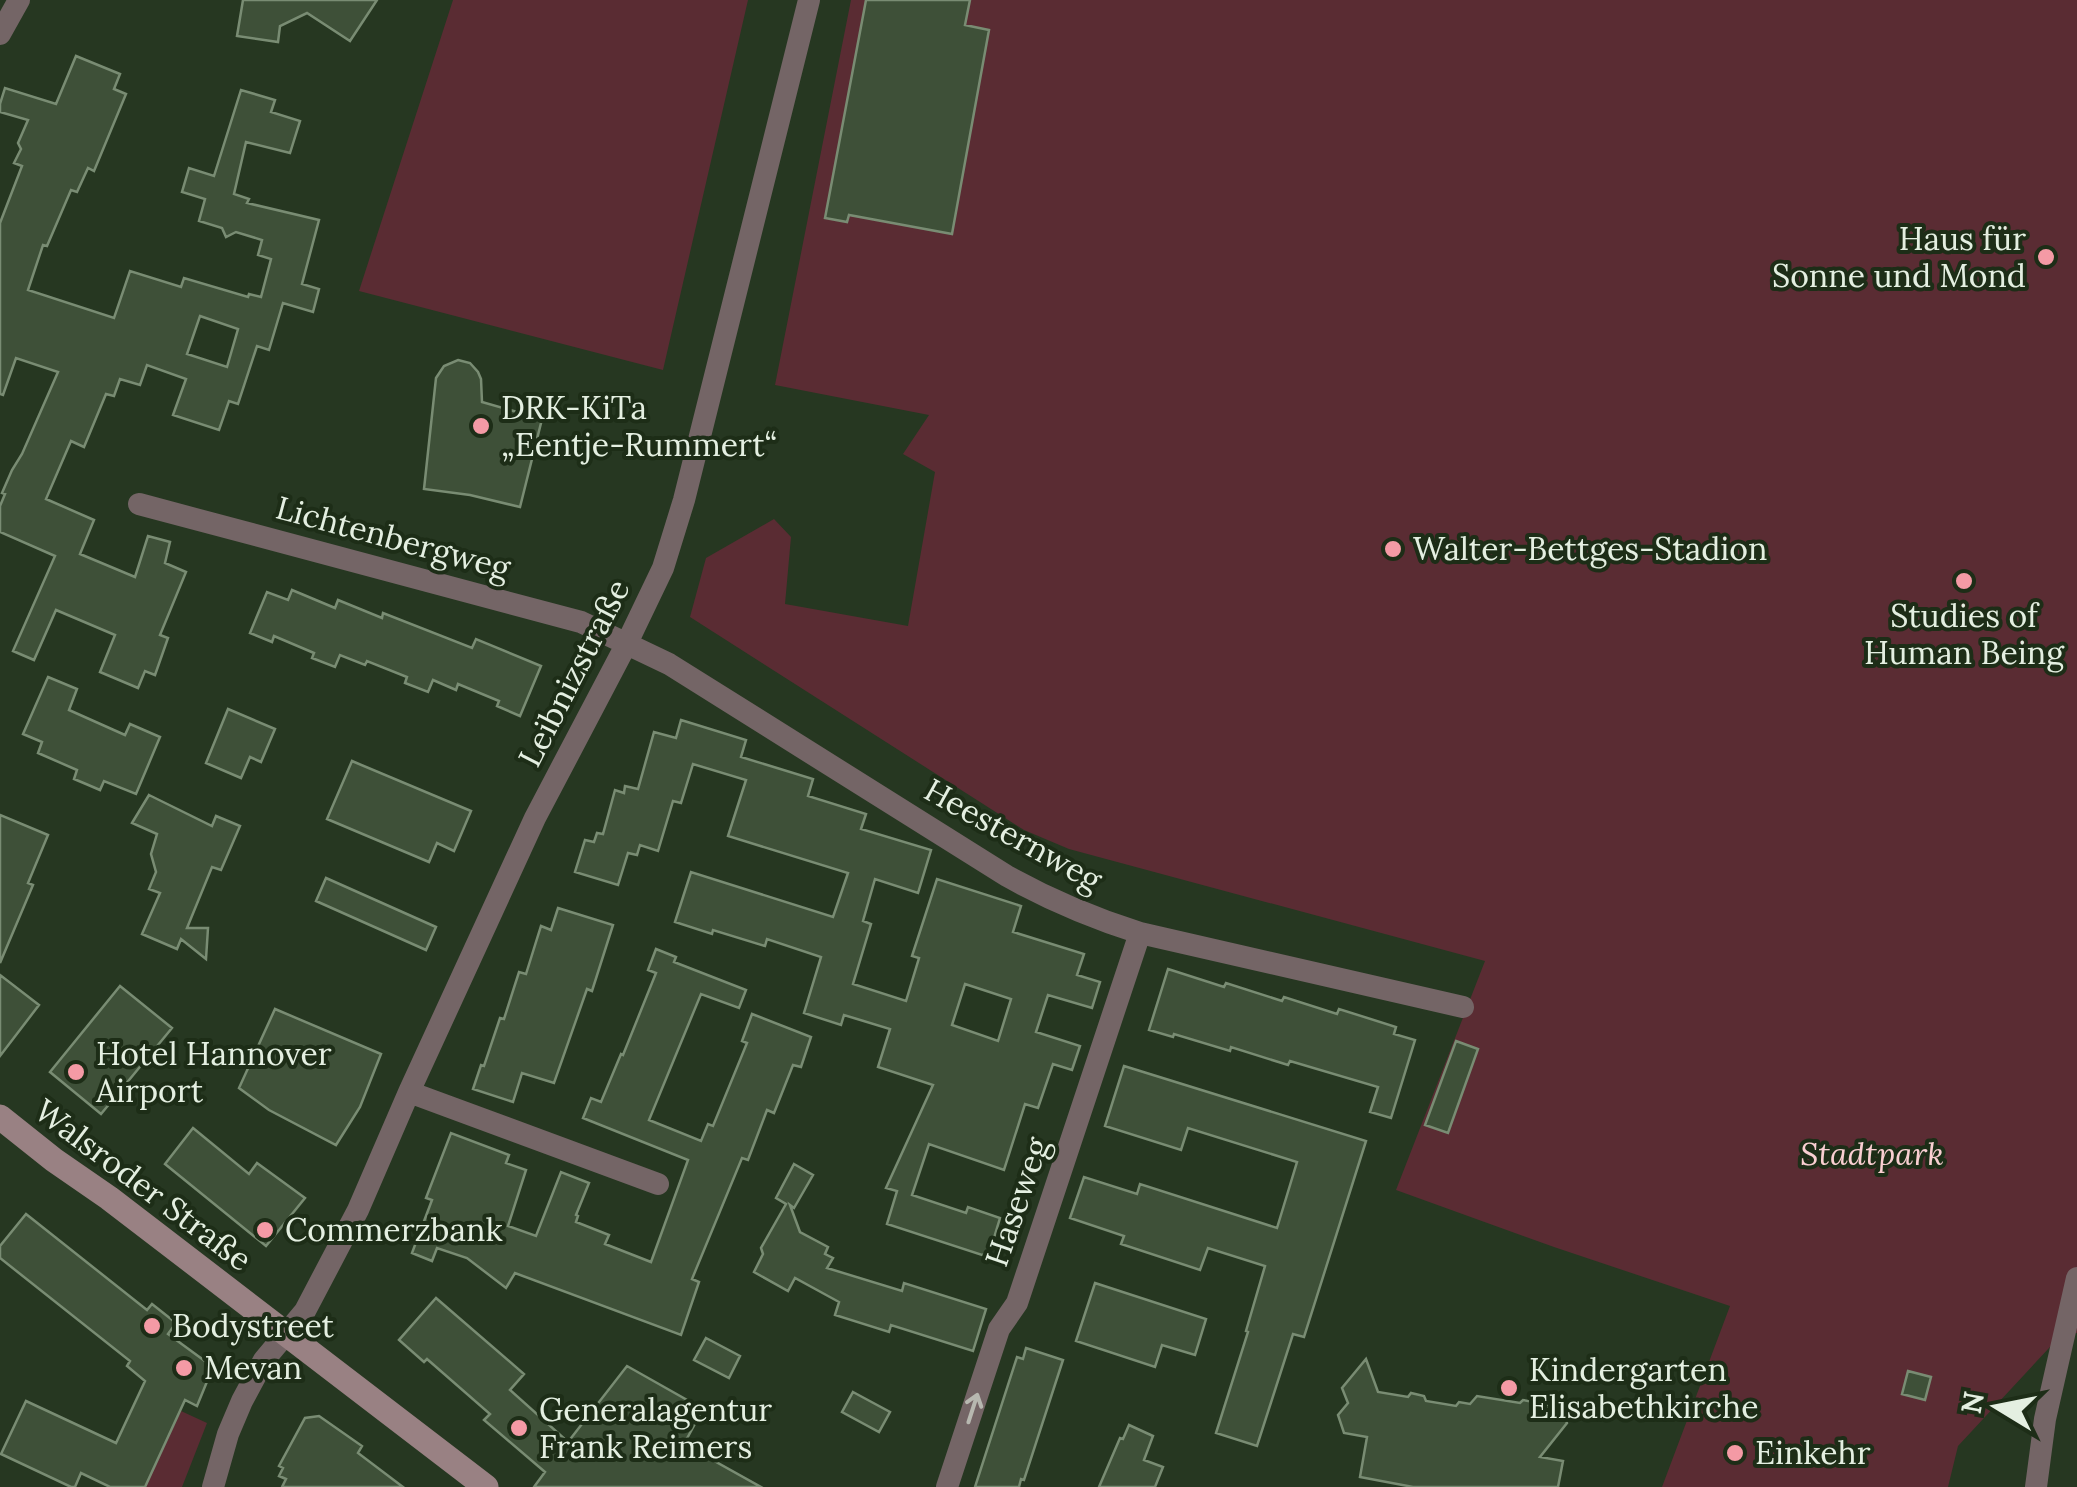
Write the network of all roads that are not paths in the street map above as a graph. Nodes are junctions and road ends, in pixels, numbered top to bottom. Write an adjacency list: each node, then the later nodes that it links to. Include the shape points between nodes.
1 (19, 0): 3 (street)
2 (808, 0): 5 (street, Leibnizstraße, via 684,500 663,568)
3 (0, 34)
4 (139, 504): 5 (street, Lichtenbergweg, via 581,622)
5 (627, 643): 6 (street, Heesternweg, via 1036,893); 8 (street, Leibnizstraße, via 535,818)
6 (1140, 933): 7 (street, Heesternweg); 15 (street, Haseweg, one-way to 6, via 998,1329 1018,1303)
7 (1463, 1007)
8 (408, 1092): 10 (street); 12 (street, Leibnizstraße, via 358,1210 305,1311)
9 (0, 1116): 12 (street, Walsroder Straße)
10 (658, 1184)
11 (2077, 1278): 16 (street)
12 (286, 1333): 13 (street, Leibnizstraße, via 242,1401); 14 (street, Walsroder Straße)
13 (213, 1487)
14 (486, 1487)
15 (946, 1487)
16 (2036, 1487)

